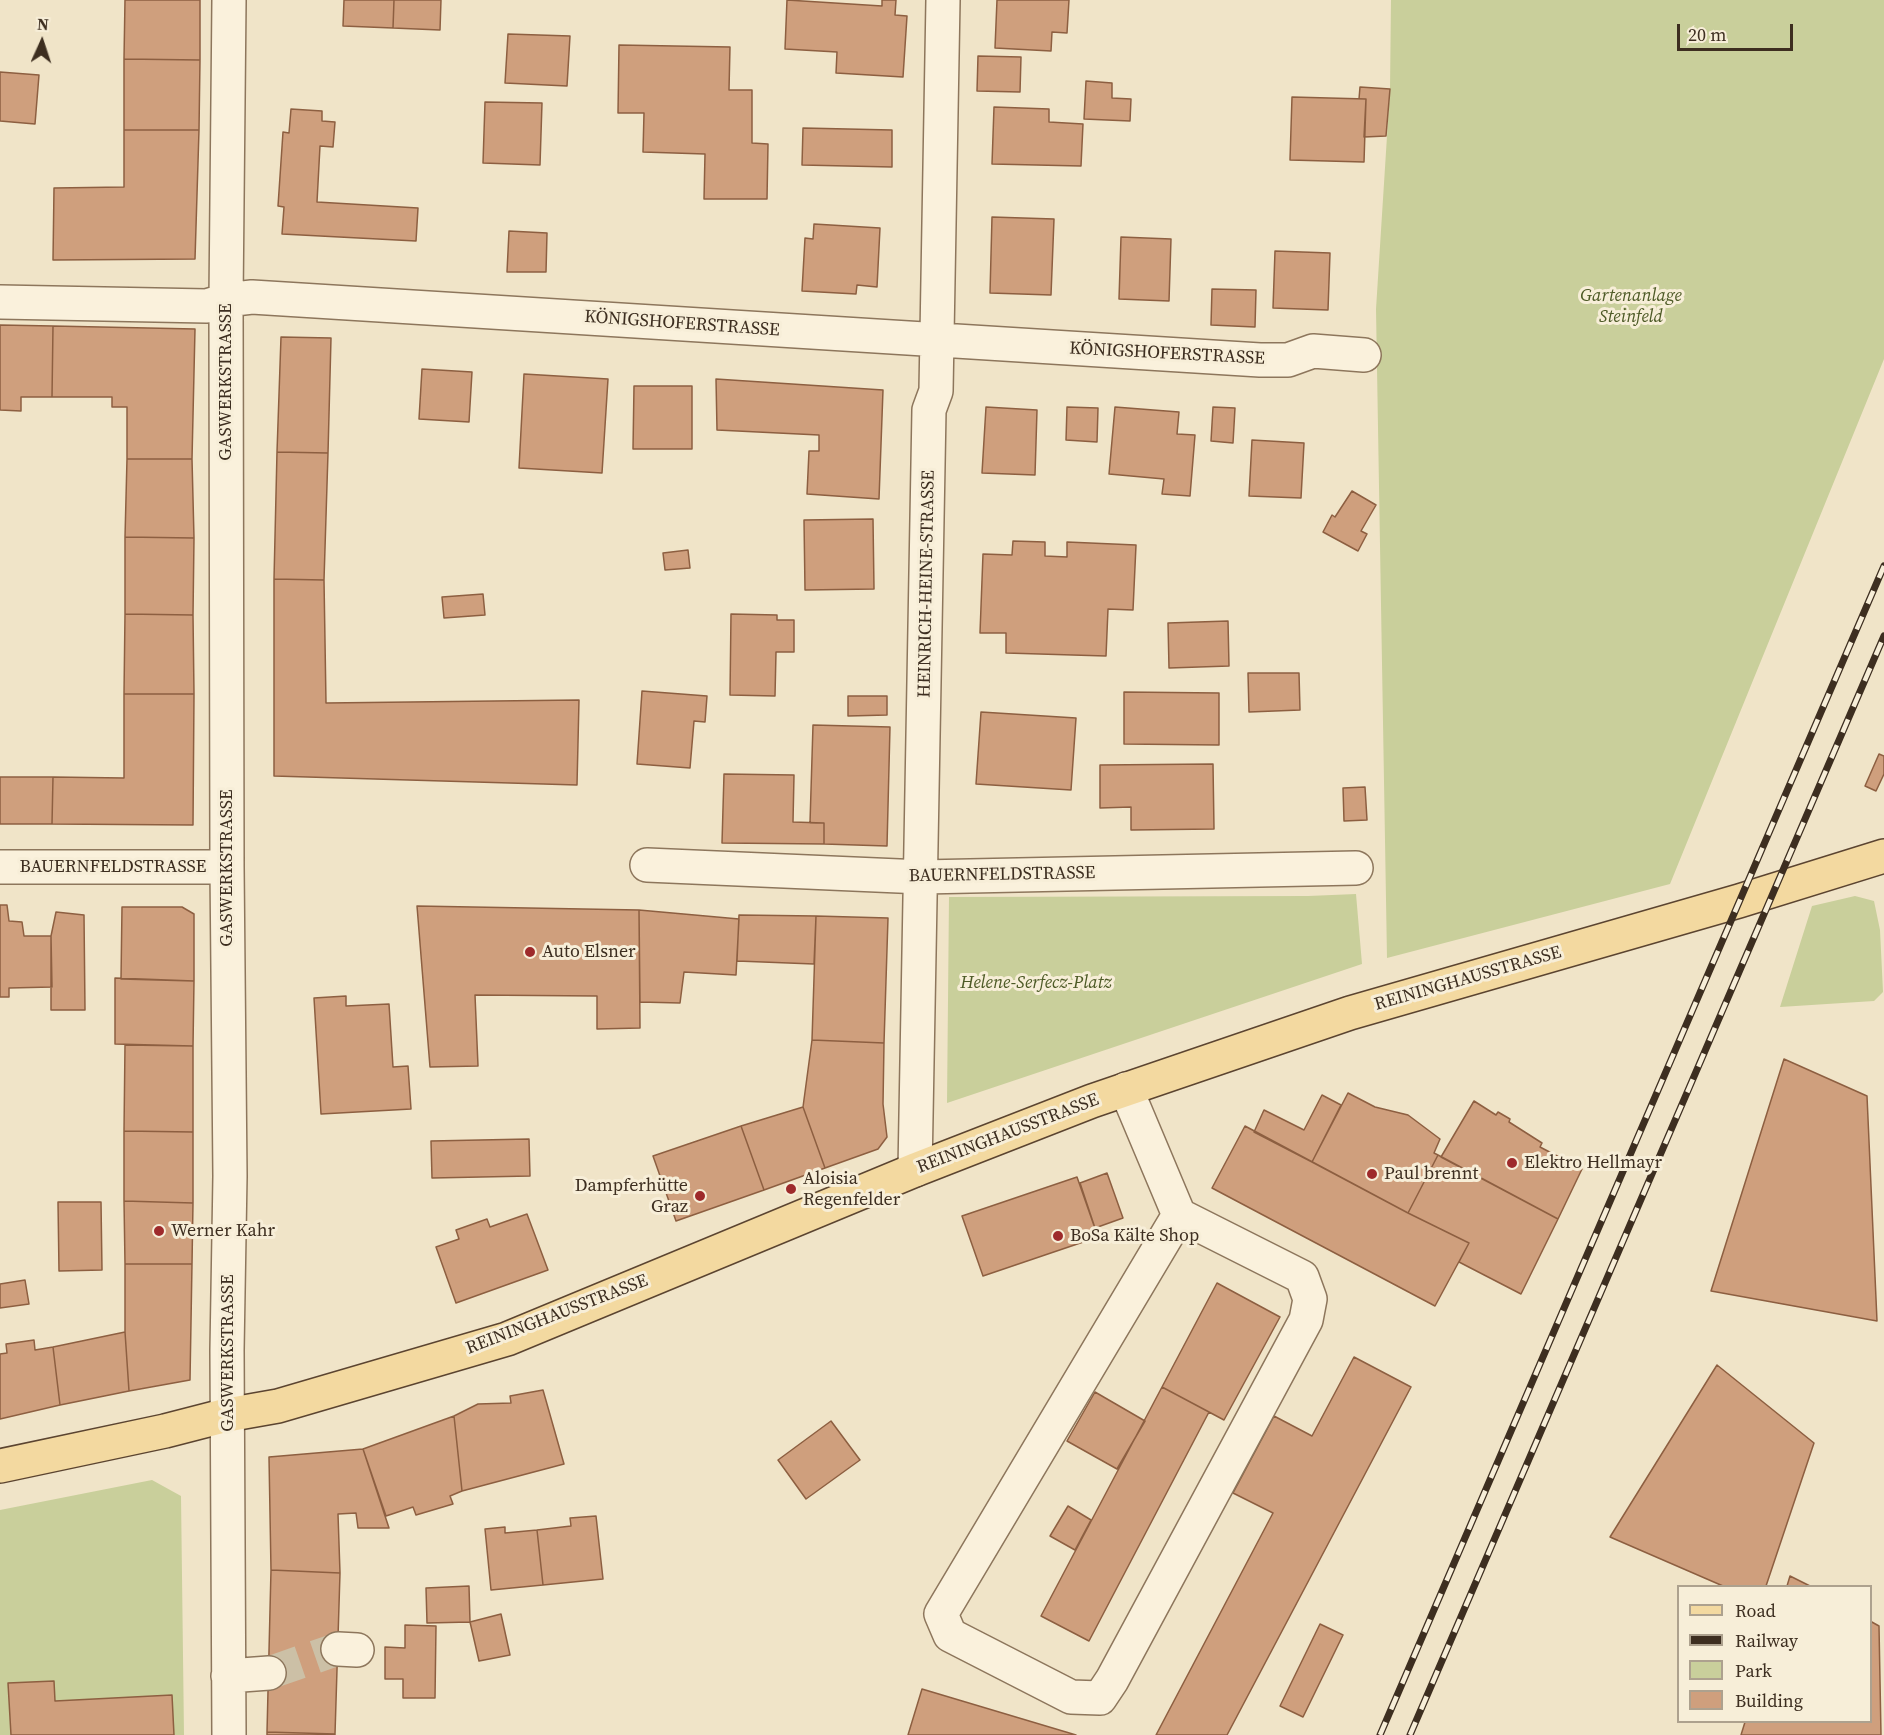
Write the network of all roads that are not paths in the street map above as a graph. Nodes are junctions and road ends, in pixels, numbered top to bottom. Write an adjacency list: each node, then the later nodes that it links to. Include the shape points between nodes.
1 (229, 0): 3 (street, GASWERKSTRASSE)
2 (943, 0): 5 (street, HEINRICH-HEINE-STRASSE)
3 (226, 300): 4 (street, KÖNIGSHOFERSTRASSE, via 207,306); 5 (street, KÖNIGSHOFERSTRASSE, via 271,298); 10 (street, GASWERKSTRASSE)
4 (0, 302)
5 (937, 340): 6 (street, KÖNIGSHOFERSTRASSE, via 1260,360 1288,360 1312,351); 12 (street, HEINRICH-HEINE-STRASSE, via 936,391 929,410)
6 (1364, 356)
7 (1884, 856): 13 (main road, REININGHAUSSTRASSE, via 1360,1010)
8 (647, 865): 12 (street, BAUERNFELDSTRASSE)
9 (0, 867): 10 (street, BAUERNFELDSTRASSE)
10 (227, 867): 16 (street, GASWERKSTRASSE)
11 (1356, 868): 12 (street, BAUERNFELDSTRASSE)
12 (921, 877): 14 (street, HEINRICH-HEINE-STRASSE)
13 (1126, 1089): 14 (main road, REININGHAUSSTRASSE); 15 (street)
14 (915, 1170): 16 (main road, REININGHAUSSTRASSE, via 507,1339 278,1406)
15 (1179, 1215): 15 (street, via 941,1614 950,1635 1071,1697 1100,1698 1112,1680 1306,1320 1310,1299 1302,1277)
16 (227, 1415): 17 (main road, REININGHAUSSTRASSE); 19 (street, GASWERKSTRASSE)
17 (0, 1466)
18 (268, 1673): 19 (street)
19 (228, 1676): 20 (street, GASWERKSTRASSE)
20 (229, 1735)

